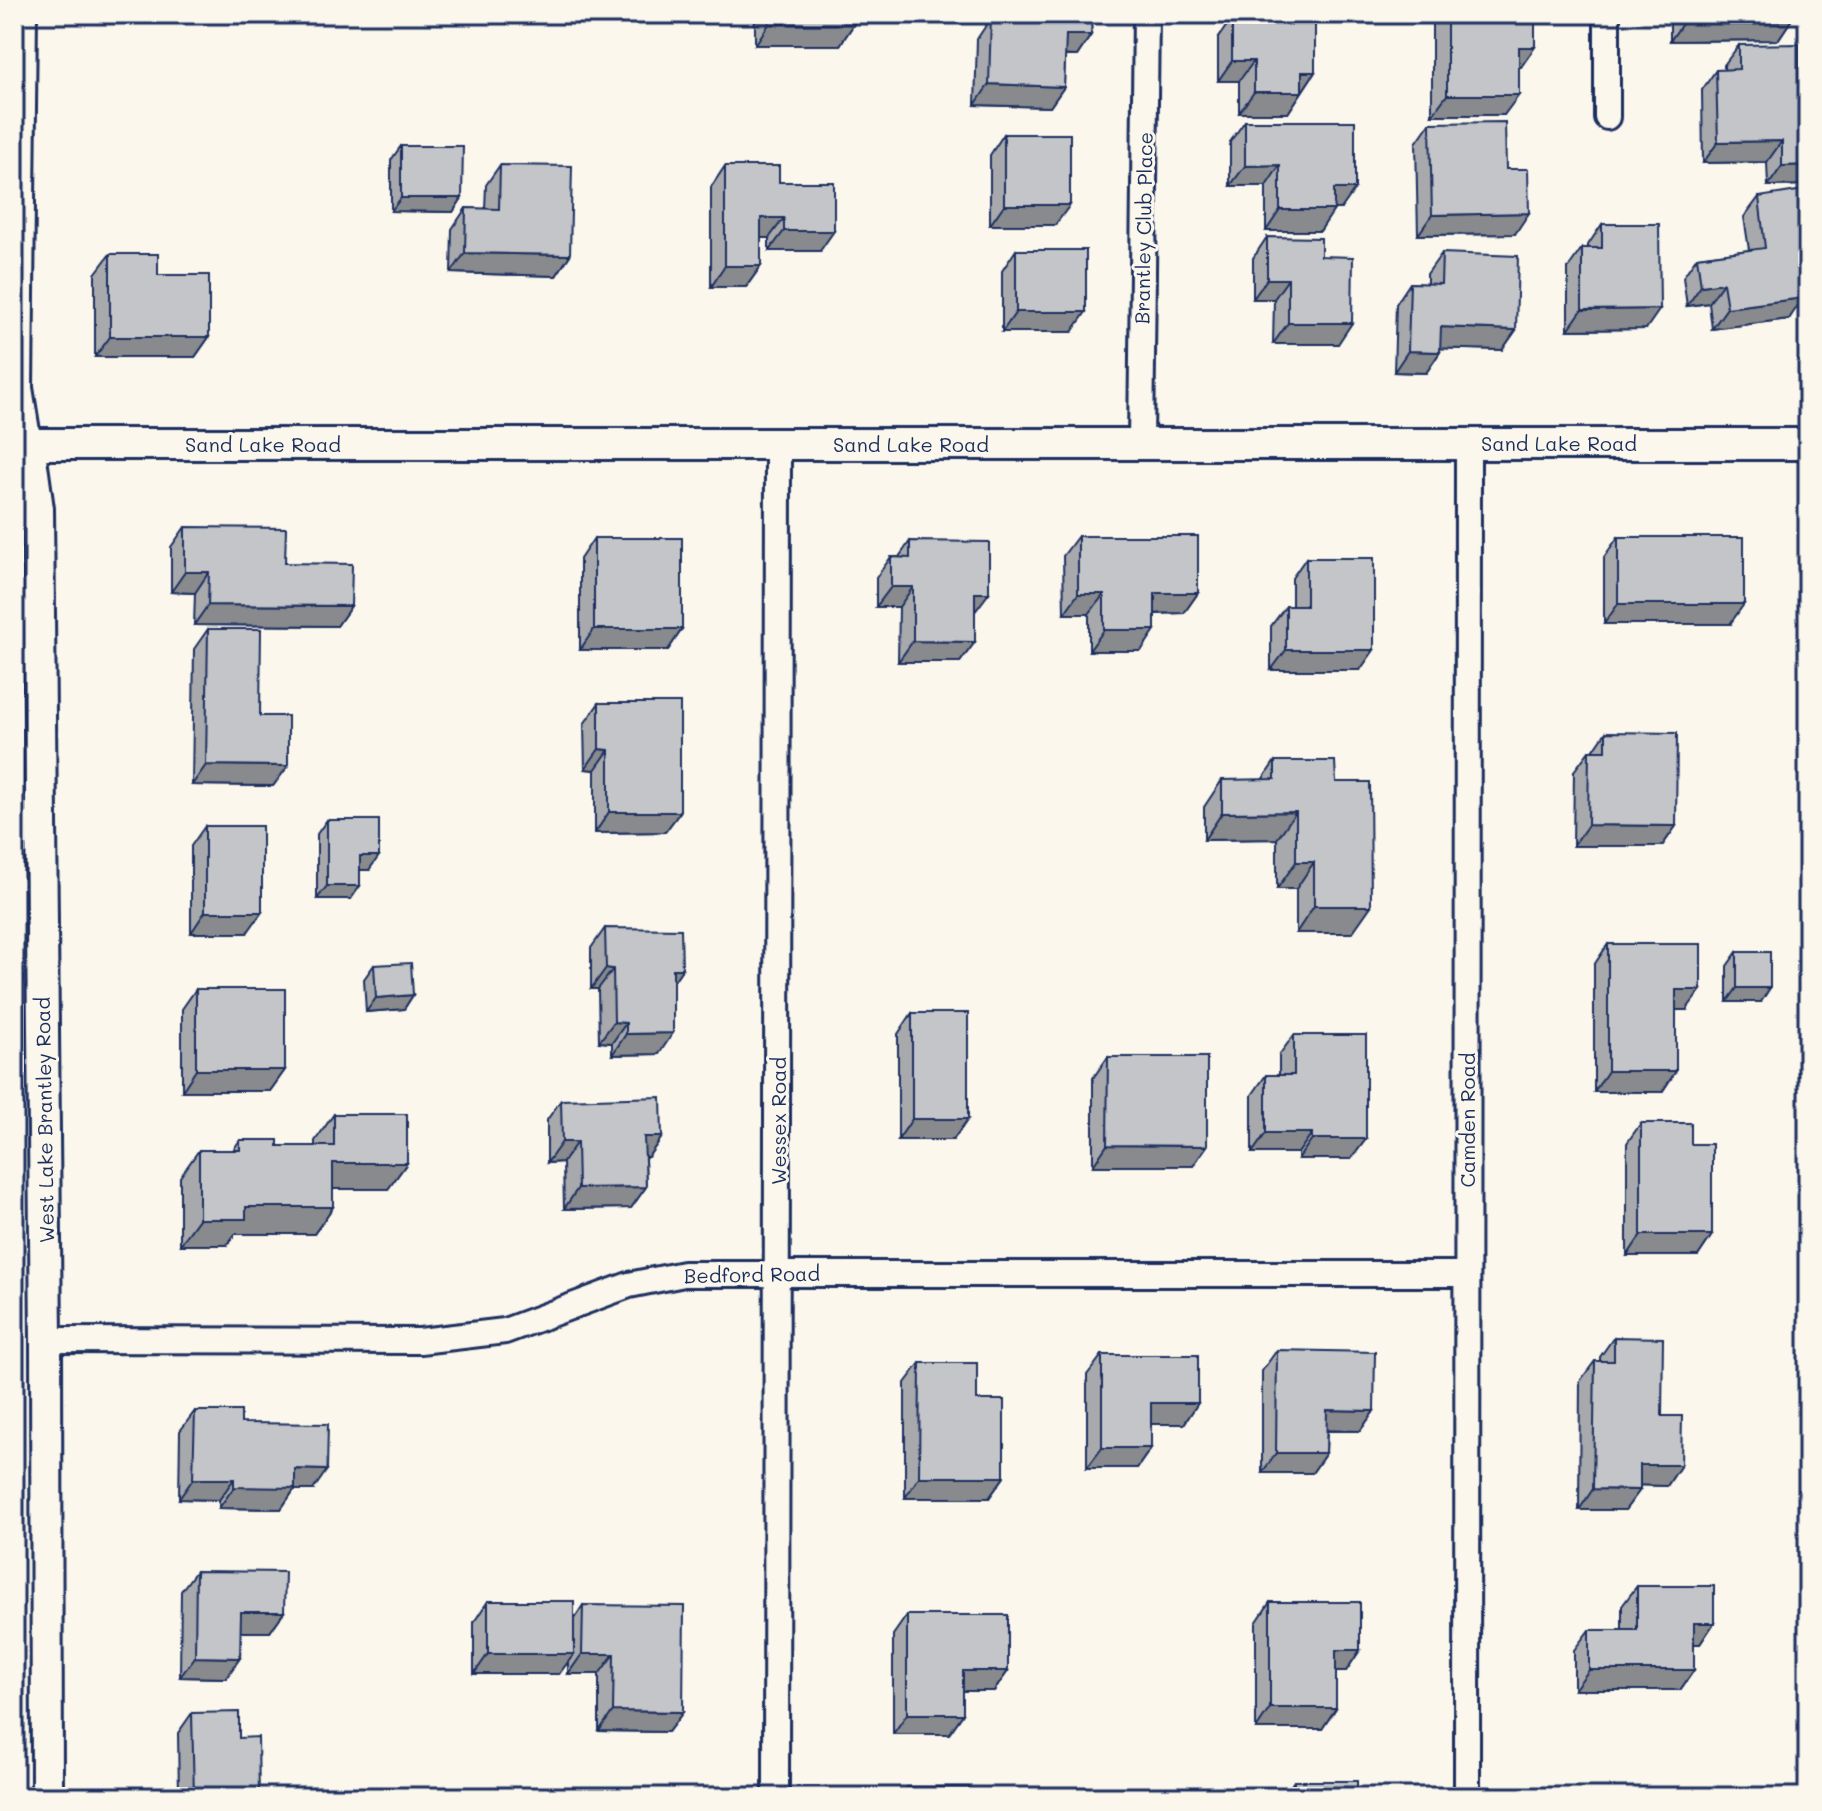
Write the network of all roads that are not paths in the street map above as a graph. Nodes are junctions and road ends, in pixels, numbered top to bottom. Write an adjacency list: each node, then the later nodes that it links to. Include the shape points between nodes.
1 (24, 14): 7 (street)
2 (1146, 14): 5 (street, Brantley Club Place)
3 (1607, 14): 4 (street)
4 (1607, 117)
5 (1141, 443): 6 (street, Sand Lake Road); 8 (street, Sand Lake Road)
6 (1468, 443): 9 (street, Sand Lake Road); 11 (street, Camden Road)
7 (22, 444): 8 (street, Sand Lake Road); 12 (street, West Lake Brantley Road, via 38,509)
8 (778, 444): 10 (street, Wessex Road)
9 (1808, 444)
10 (777, 1272): 11 (street, Bedford Road); 12 (street, Bedford Road, via 684,1274 629,1285 505,1331 420,1341); 14 (street, Wessex Road)
11 (1467, 1274): 15 (street, Camden Road)
12 (46, 1340): 13 (street, West Lake Brantley Road)
13 (47, 1797)
14 (776, 1797)
15 (1467, 1797)

